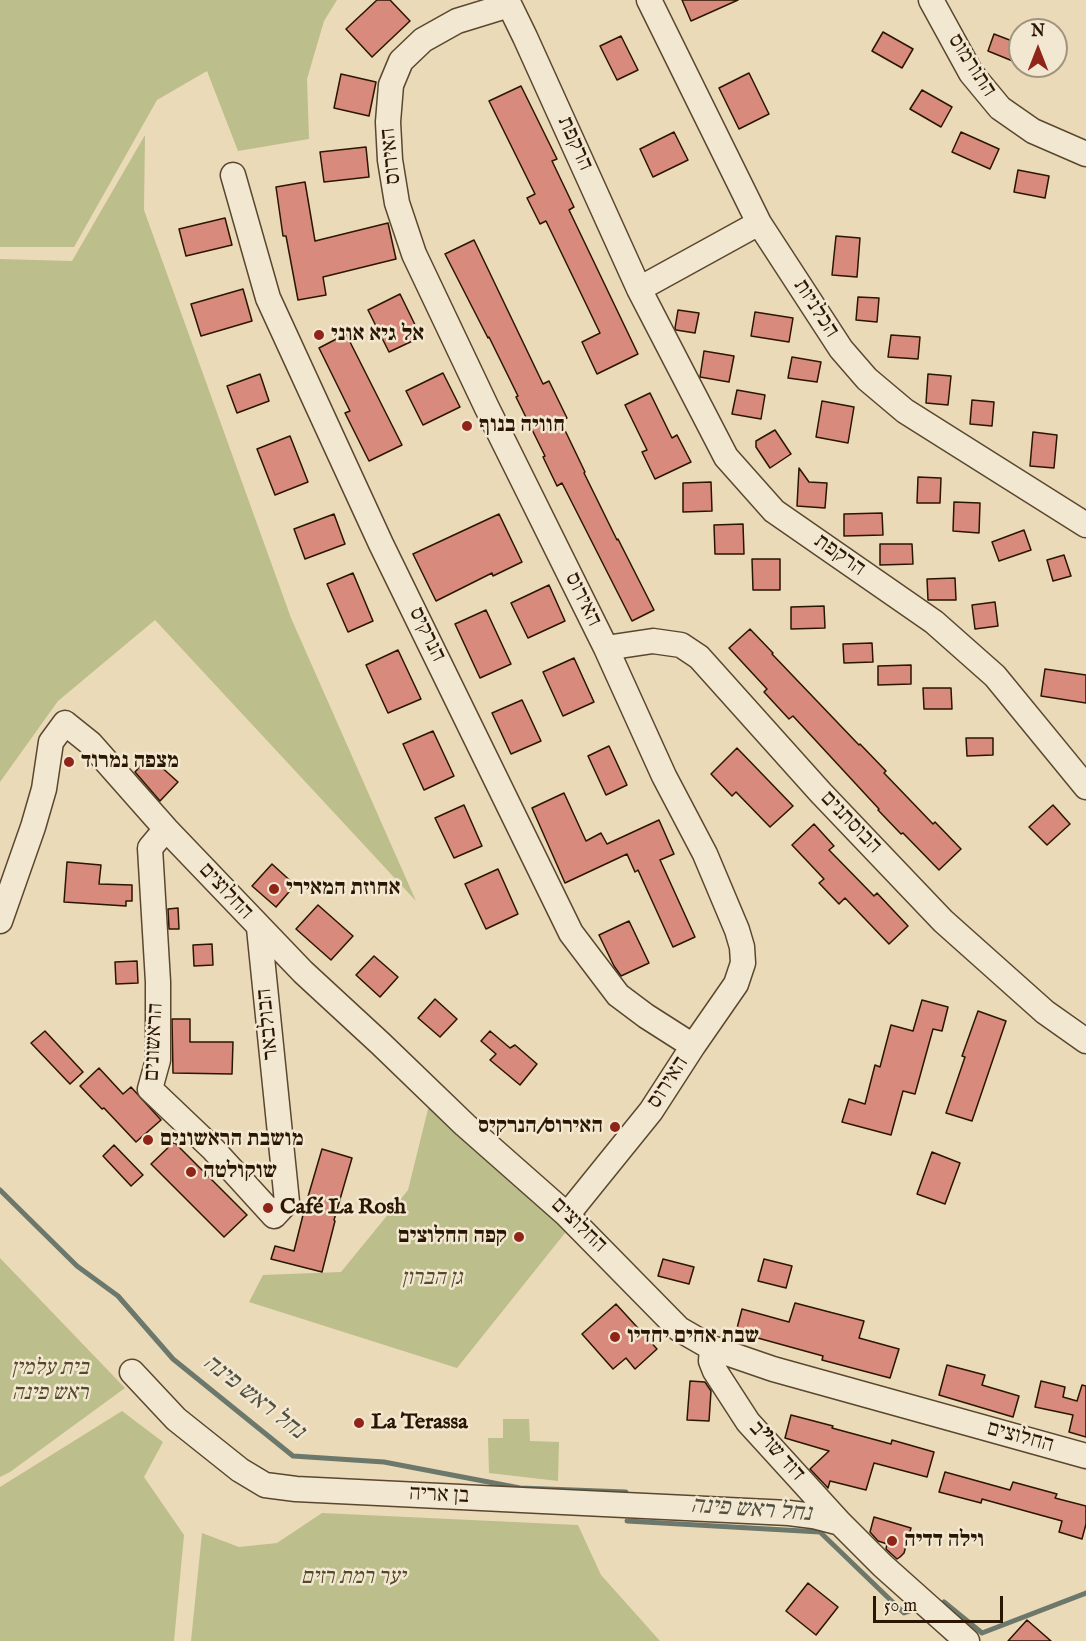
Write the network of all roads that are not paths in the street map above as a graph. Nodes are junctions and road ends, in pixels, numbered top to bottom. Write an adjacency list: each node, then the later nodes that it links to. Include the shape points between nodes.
1 (650, 0): 6 (street, הכלניות)
2 (931, 0): 4 (street, התורמוס, via 971,73 1000,108 1033,131)
3 (508, 2): 7 (street, הרקפת); 9 (street, האירוס, via 457,21 423,40 401,62 391,85 387,122 390,160 414,254)
4 (1086, 154)
5 (233, 175): 15 (street, הנרקיס, via 268,298 381,544 571,933 618,995)
6 (759, 223): 7 (street); 8 (street, הכלניות, via 841,349 867,379 905,411)
7 (639, 289): 10 (street, הרקפת, via 726,457 774,511 934,622 995,676)
8 (1085, 522)
9 (606, 648): 14 (street, הבוסתנים, via 653,642 681,645 699,657 943,921 1045,1012); 15 (street, האירוס, via 664,776 705,854 742,947 743,963 736,984)
10 (1086, 787)
11 (166, 829): 12 (street, החלוצים, via 90,743 65,723 51,742 44,789); 13 (street, החלוצים); 16 (street, הראשונים, via 150,848 158,1060 150,1089 212,1148 274,1216 287,1202)
12 (0, 921)
13 (259, 928): 16 (street, הבולבאר); 17 (street, החלוצים, via 465,1125)
14 (1086, 1041)
15 (693, 1046): 17 (street, האירוס, via 651,1111)
16 (278, 1119)
17 (567, 1215): 18 (street, החלוצים, via 679,1329)
18 (712, 1348): 20 (street, החלוצים, via 784,1372); 21 (street, דוד שו"ב, via 715,1371 748,1422)
19 (132, 1372): 22 (street, בן אריה, via 176,1419 265,1485)
20 (1086, 1456)
21 (791, 1468): 22 (street, via 801,1495 799,1506); 23 (street, דוד שו"ב)
22 (789, 1513): 23 (street, בן אריה)
23 (840, 1523): 24 (street, דוד שו"ב)
24 (967, 1641)

